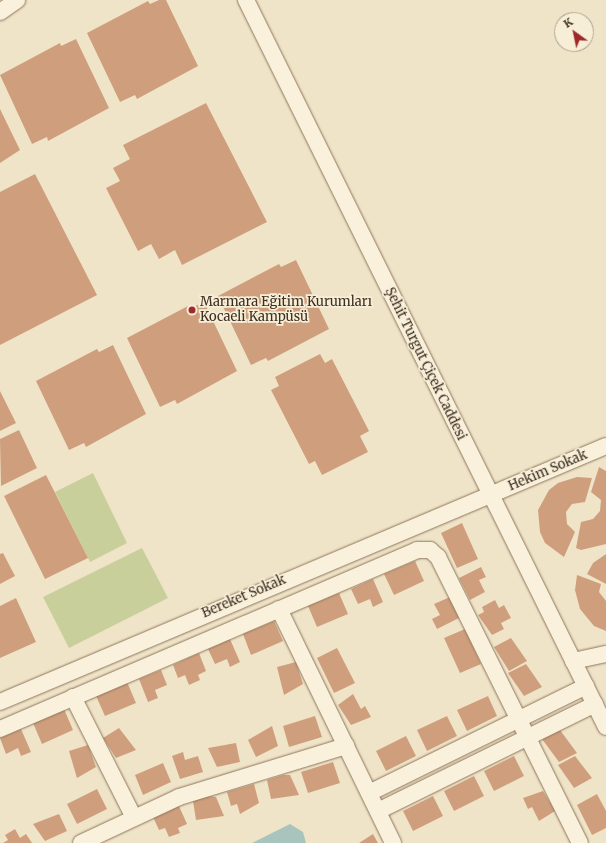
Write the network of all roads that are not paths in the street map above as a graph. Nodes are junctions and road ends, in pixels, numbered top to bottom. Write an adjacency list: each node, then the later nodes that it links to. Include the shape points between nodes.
1 (17, 0): 3 (street)
2 (246, 0): 5 (street, Şehit Turgut Çiçek Caddesi)
3 (0, 12)
4 (606, 446): 5 (street, Hekim Sokak)
5 (490, 496): 8 (street, Şehit Turgut Çiçek Caddesi); 11 (street, Bereket Sokak, via 246,595)
6 (279, 609): 10 (street); 13 (street, via 417,550 430,550 438,557); 17 (street)
7 (606, 654): 8 (street)
8 (573, 661): 9 (street, Şehit Turgut Çiçek Caddesi)
9 (586, 686): 12 (street, Şehit Turgut Çiçek Caddesi); 13 (street)
10 (73, 697): 15 (street); 20 (street)
11 (0, 702)
12 (594, 704): 14 (street, Şehit Turgut Çiçek Caddesi); 16 (street)
13 (519, 719): 16 (street); 18 (street)
14 (606, 727)
15 (0, 729)
16 (527, 737): 19 (street); 23 (street)
17 (346, 746): 18 (street); 20 (street, via 203,789)
18 (369, 793): 19 (street)
19 (378, 811): 22 (street)
20 (133, 816): 21 (street)
21 (81, 843)
22 (393, 843)
23 (580, 843)

